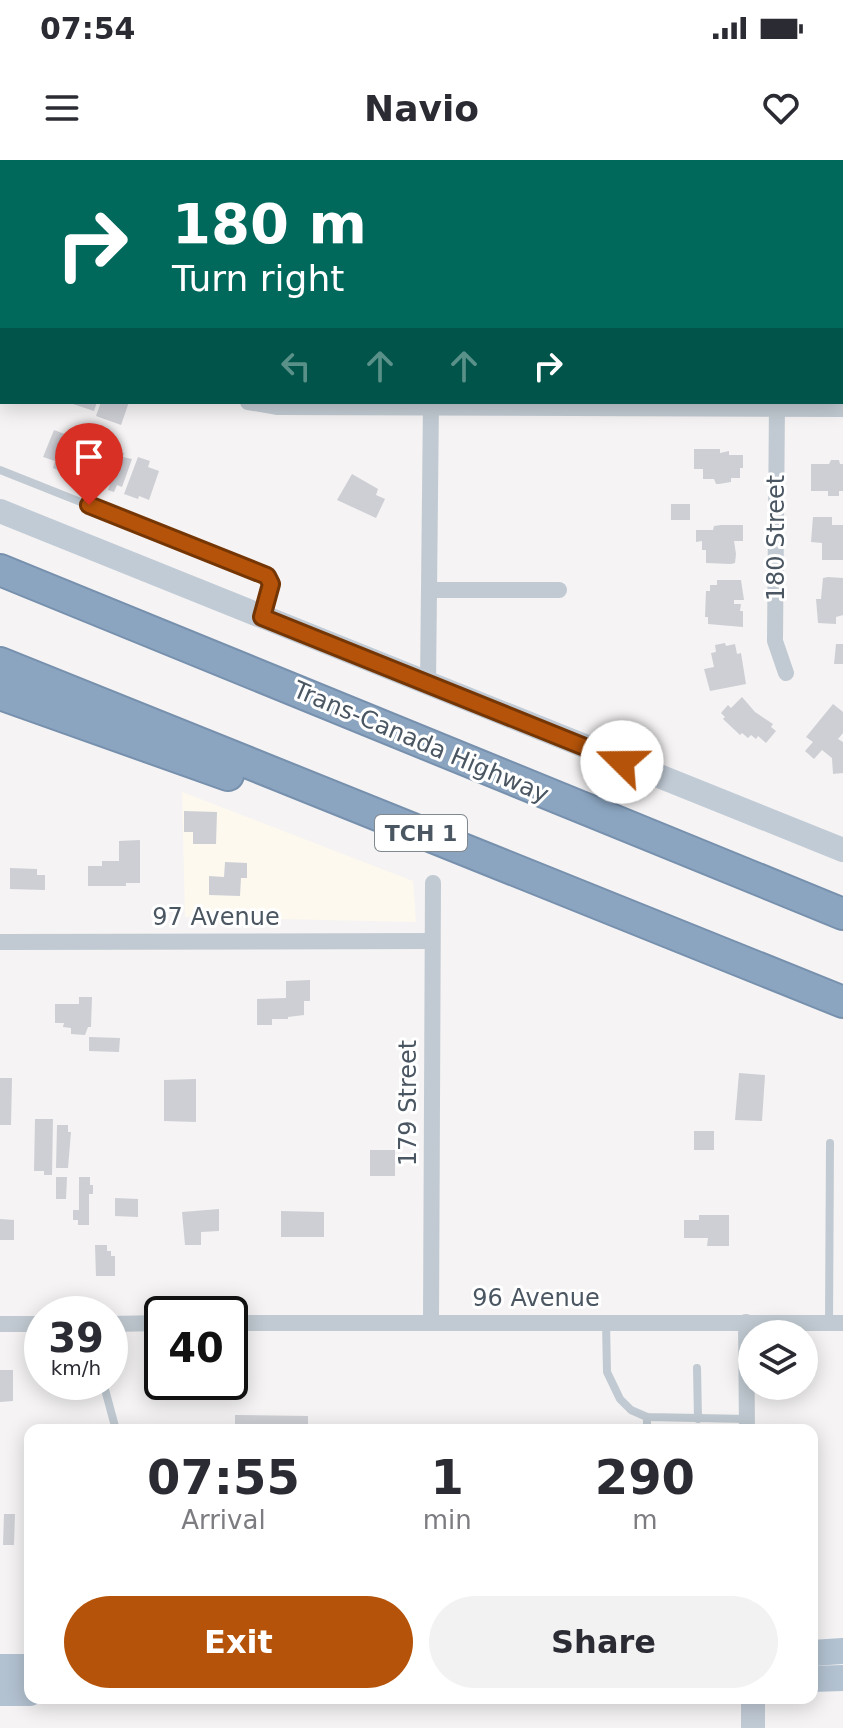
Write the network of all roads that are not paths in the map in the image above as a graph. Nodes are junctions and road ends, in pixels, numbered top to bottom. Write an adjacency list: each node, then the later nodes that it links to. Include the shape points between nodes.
1 (260, 404): 2 (street)
2 (431, 404): 3 (street); 8 (street)
3 (777, 405): 4 (street); 12 (street, 180 Street, via 775,641)
4 (843, 409)
5 (0, 470): 10 (lane, via 267,576 271,584)
6 (0, 511): 10 (street)
7 (0, 570): 18 (highway, Trans-Canada Highway)
8 (430, 590): 9 (street); 13 (street)
9 (559, 590)
10 (262, 617): 13 (street)
11 (0, 663): 17 (highway, TCH 1)
12 (786, 673)
13 (428, 684): 15 (street)
14 (0, 694): 17 (highway)
15 (843, 850)
16 (433, 883): 19 (street, 179 Street)
17 (549, 884): 21 (highway, TCH 1)
18 (843, 914)
19 (432, 941): 20 (street, 97 Avenue); 23 (street, 179 Street)
20 (0, 942)
21 (843, 1002)
22 (830, 1143): 27 (lane)
23 (431, 1322): 24 (street, 96 Avenue); 26 (street, 96 Avenue)
24 (606, 1322): 25 (street, 96 Avenue); 33 (lane, via 612,1384 631,1410)
25 (738, 1322)
26 (248, 1323)
27 (836, 1323)
28 (0, 1324): 29 (street)
29 (24, 1324)
30 (697, 1368): 34 (lane)
31 (108, 1400): 35 (lane)
32 (747, 1400): 38 (street)
33 (647, 1417): 34 (lane); 36 (lane)
34 (698, 1419): 37 (lane)
35 (114, 1424)
36 (647, 1424)
37 (739, 1424)
38 (747, 1424)
39 (843, 1651): 40 (main road)
40 (818, 1653)
41 (0, 1667): 42 (main road)
42 (24, 1667)
43 (843, 1678): 44 (main road)
44 (818, 1679)
45 (0, 1693): 46 (main road)
46 (24, 1693)
47 (753, 1704): 48 (street)
48 (753, 1728)

